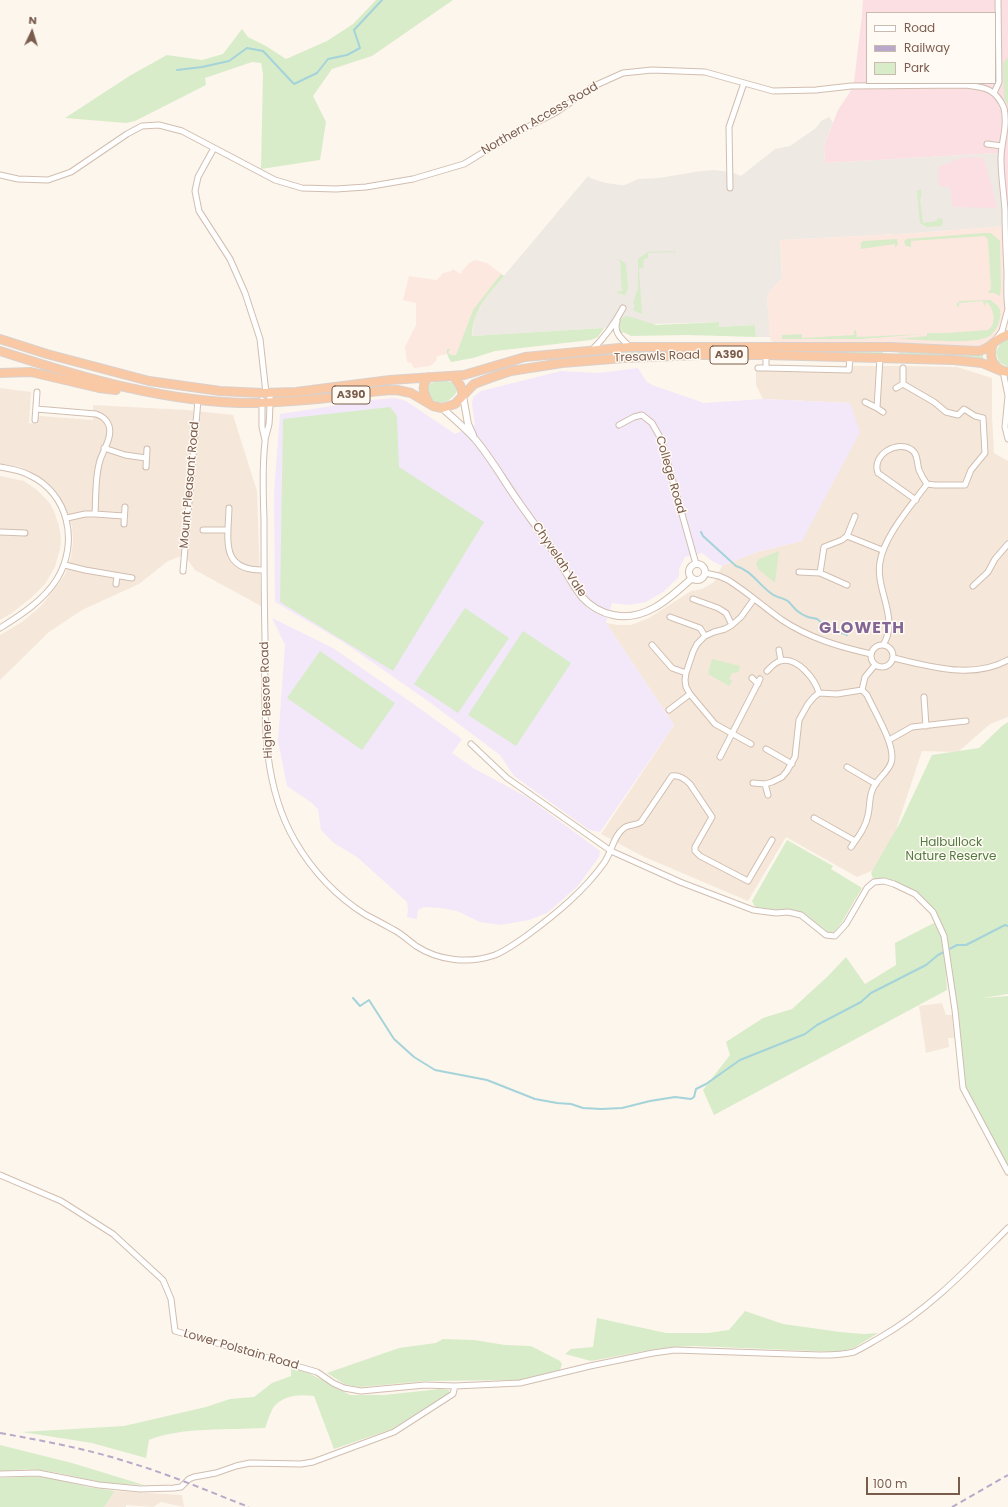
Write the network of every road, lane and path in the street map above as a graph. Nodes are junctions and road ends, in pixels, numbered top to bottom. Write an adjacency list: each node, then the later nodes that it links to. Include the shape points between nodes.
1 (998, 0): 3 (street, via 999,82)
2 (744, 83): 3 (street, Northern Access Road, via 773,91 851,86 965,86 979,87); 7 (street, Northern Access Road, via 705,72 652,70 624,73 594,86 555,113 464,164 413,179 366,187 336,190 302,188 275,180); 9 (street, via 729,127)
3 (994, 93): 4 (street, via 1005,109)
4 (1008, 127): 6 (street)
5 (987, 144): 6 (street)
6 (1002, 146): 11 (street)
7 (214, 148): 8 (street, Northern Access Road, via 182,131 159,125 142,126 71,172 48,180 18,179); 33 (street, via 198,177 195,191 199,211 230,259 245,292 260,339)
8 (0, 175)
9 (730, 188)
10 (623, 308): 12 (street)
11 (1008, 309): 15 (street, via 1002,331)
12 (617, 320): 16 (street, via 617,334); 17 (street)
13 (1008, 335): 15 (highway, A390)
14 (0, 339): 33 (highway, A390, via 149,381 220,392)
15 (995, 341): 16 (highway, Tresawls Road / A390, via 986,349 978,351 890,347); 25 (highway, via 990,356 992,362)
16 (630, 347): 17 (highway, Tresawls Road / A390)
17 (592, 350): 27 (highway, Tresawls Road / A390, via 518,358 470,374)
18 (0, 351): 31 (highway, A390, via 70,373)
19 (766, 355): 20 (highway, Tresawls Road / A390); 23 (street); 34 (highway, Tresawls Road / A390, via 663,356 557,364 500,374 474,384)
20 (850, 357): 21 (highway, Tresawls Road / A390); 23 (street, via 849,370)
21 (880, 358): 25 (highway, Tresawls Road / A390, via 964,361 982,363); 41 (street)
22 (758, 368): 23 (street)
23 (766, 368)
24 (903, 368): 29 (street)
25 (1004, 371): 35 (street)
26 (0, 373): 31 (highway, via 30,372 98,388)
27 (453, 376): 28 (highway, A390); 34 (highway, via 460,385)
28 (429, 378): 33 (highway, A390); 39 (highway, via 423,391)
29 (903, 384): 30 (street); 53 (street, via 946,412 958,414 964,409 983,418 985,453 971,470 965,485)
30 (896, 388)
31 (143, 391): 36 (highway, A390)
32 (37, 392): 42 (street)
33 (266, 393): 37 (street, Higher Besore Road); 37 (street, Higher Besore Road)
34 (463, 396): 40 (highway, A390, via 452,406); 47 (street, Chyvelah Vale, via 468,424)
35 (1008, 396): 46 (street, via 1005,427)
36 (198, 400): 37 (highway, A390); 72 (street, Mount Pleasant Road)
37 (266, 402): 39 (highway, A390, via 397,390 411,393); 71 (street, Higher Besore Road, via 268,427 265,440)
38 (865, 402): 41 (street)
39 (429, 404): 40 (highway, A390)
40 (442, 408): 47 (street, Chyvelah Vale)
41 (877, 408): 43 (street)
42 (36, 409): 44 (street); 48 (street, via 101,415 107,421 110,431)
43 (883, 412)
44 (35, 420)
45 (619, 425): 69 (street, College Road, via 642,414 658,432 667,456)
46 (1008, 439)
47 (475, 440): 78 (street, Chyvelah Vale, via 575,587 592,606 612,615 642,614 671,597)
48 (104, 448): 50 (street, via 131,457); 57 (street, via 99,464)
49 (147, 449): 50 (street)
50 (146, 458): 52 (street)
51 (0, 467): 60 (street, via 30,475 43,484 56,497)
52 (146, 467)
53 (927, 484): 54 (street); 54 (street, via 912,449 895,447 880,456 876,469 878,473)
54 (916, 500): 68 (street)
55 (125, 507): 58 (street)
56 (229, 508): 63 (street)
57 (95, 514): 58 (street); 60 (street)
58 (124, 516): 61 (street)
59 (855, 516): 66 (street)
60 (67, 518): 70 (street, via 69,533)
61 (124, 524)
62 (203, 530): 63 (street)
63 (228, 530): 71 (street, via 230,553 234,561 241,567)
64 (0, 532): 65 (street)
65 (25, 533)
66 (847, 536): 68 (street); 75 (street, via 824,547)
67 (1008, 544): 81 (street, via 988,572)
68 (882, 550): 89 (street, via 879,580 889,619)
69 (696, 564): 74 (street, via 702,566); 78 (street, via 690,569 689,574)
70 (65, 565): 76 (street); 86 (street, via 39,600)
71 (264, 570): 122 (street, Higher Besore Road, via 266,735 274,788 286,823 300,850 323,879 351,904 428,952 456,960 480,959 506,950 561,910 596,874)
72 (183, 571)
73 (799, 572): 75 (street)
74 (705, 573): 78 (street, Chyvelah Vale, via 700,580); 83 (street, via 728,580)
75 (820, 573): 80 (street)
76 (117, 576): 77 (street); 79 (street)
77 (132, 578)
78 (692, 578)
79 (116, 584)
80 (847, 585)
81 (973, 586)
82 (693, 599): 85 (street, via 726,613)
83 (754, 599): 85 (street); 91 (street, via 808,634)
84 (670, 617): 87 (street, via 700,628)
85 (732, 625): 87 (street)
86 (0, 627)
87 (705, 636): 97 (street, via 697,644)
88 (652, 645): 97 (street, via 672,668)
89 (883, 645): 91 (street, via 876,646); 92 (street, via 891,650)
90 (779, 650): 94 (street)
91 (870, 654): 95 (street)
92 (893, 658): 93 (street, via 968,671 1001,664); 95 (street, via 885,666)
93 (1008, 660)
94 (781, 661): 96 (street); 100 (street, via 795,664 802,669 812,679)
95 (875, 665): 99 (street, via 865,677)
96 (767, 670)
97 (686, 673): 101 (street, via 686,687)
98 (752, 678): 106 (street, via 759,682)
99 (862, 690): 100 (street, via 837,694); 107 (street, via 867,695)
100 (819, 693): 112 (street, via 808,704 799,720 797,748)
101 (690, 694): 103 (street); 106 (street, via 715,724)
102 (924, 697): 105 (street)
103 (669, 710)
104 (966, 721): 105 (street)
105 (926, 726): 107 (street, via 912,727)
106 (731, 734): 109 (street); 111 (street)
107 (889, 740): 116 (street, via 892,749 891,763)
108 (471, 744): 122 (street, via 508,778)
109 (751, 744)
110 (766, 749): 112 (street)
111 (720, 757)
112 (792, 764): 115 (street, via 782,777)
113 (848, 767): 116 (street)
114 (753, 783): 115 (street)
115 (765, 784): 117 (street)
116 (876, 784): 120 (street, via 872,789 869,814)
117 (768, 795)
118 (814, 818): 120 (street)
119 (772, 840): 122 (street, Higher Besore Road, via 748,881 700,856 695,847 712,817 690,784 686,780 672,776 640,822 622,828 613,842)
120 (855, 841): 121 (street)
121 (851, 847)
122 (611, 851): 123 (street, via 680,882 753,910 802,915 826,935 835,936 846,924 867,888 874,882 894,884 915,894 933,912 943,930 963,1088)
123 (1008, 1172)
124 (0, 1175): 126 (street, Lower Polstain Road, via 61,1201 113,1234 163,1280 171,1299 175,1331 317,1372 344,1388 361,1391 425,1385)
125 (1008, 1228): 126 (street, via 921,1310 900,1326 854,1351 820,1356 675,1350 632,1357 520,1384)
126 (455, 1386): 127 (street, via 453,1394 394,1432 313,1462 250,1463 194,1477 181,1487 174,1488 140,1489 100,1485 38,1473)
127 (0, 1474)

